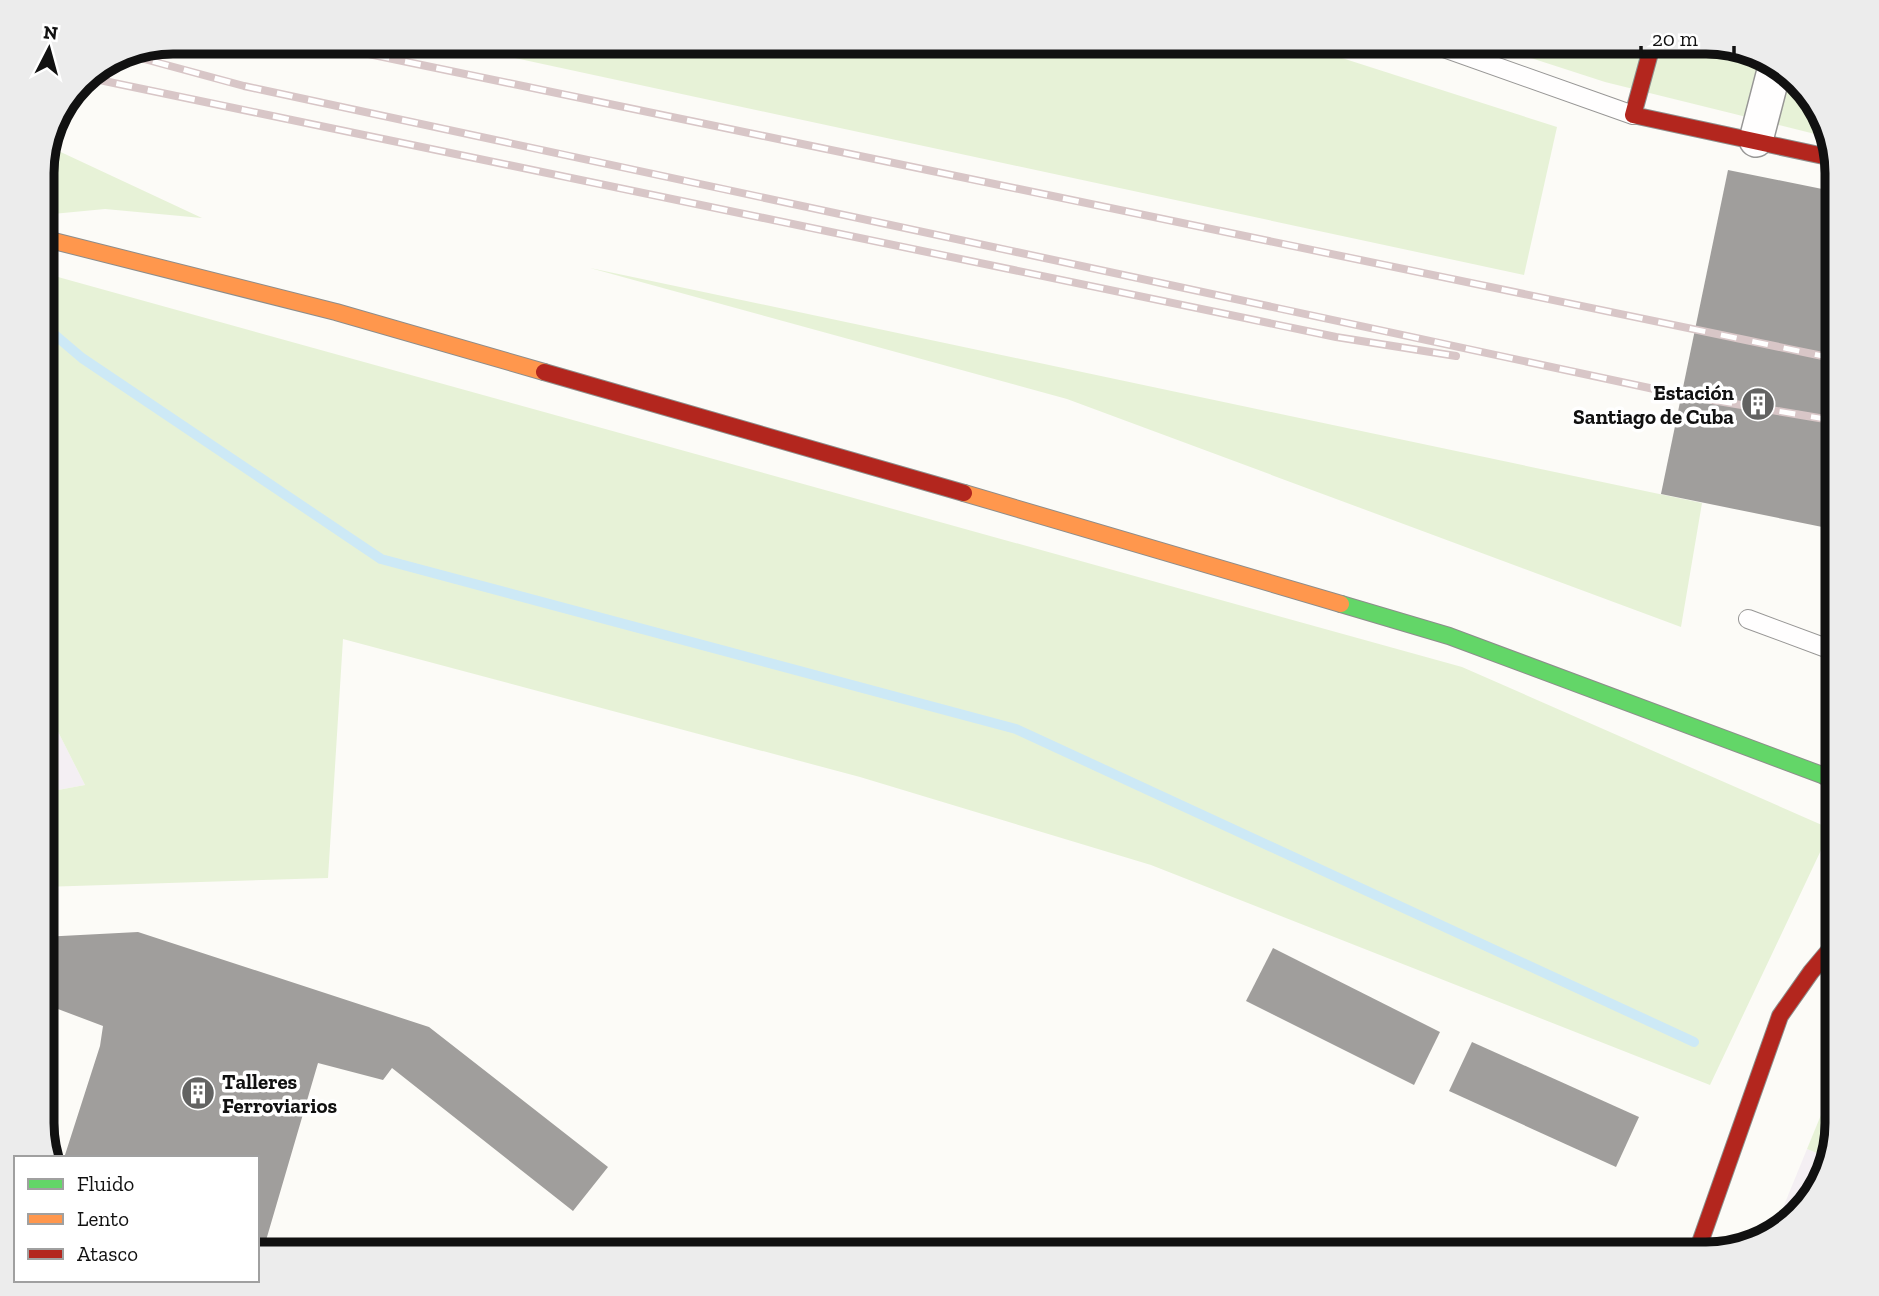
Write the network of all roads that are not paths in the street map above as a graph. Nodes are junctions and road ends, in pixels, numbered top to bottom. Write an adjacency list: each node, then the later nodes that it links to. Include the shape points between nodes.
1 (1461, 54): 4 (lane)
2 (1650, 54): 4 (street)
3 (1773, 75): 5 (street)
4 (1633, 115): 5 (street)
5 (1756, 140): 6 (street)
6 (1824, 156)
7 (55, 241): 10 (street, via 349,316 1449,636)
8 (1748, 619): 9 (lane)
9 (1825, 648)
10 (1825, 777)
11 (1825, 955): 12 (street, via 1780,1016)
12 (1700, 1242)

